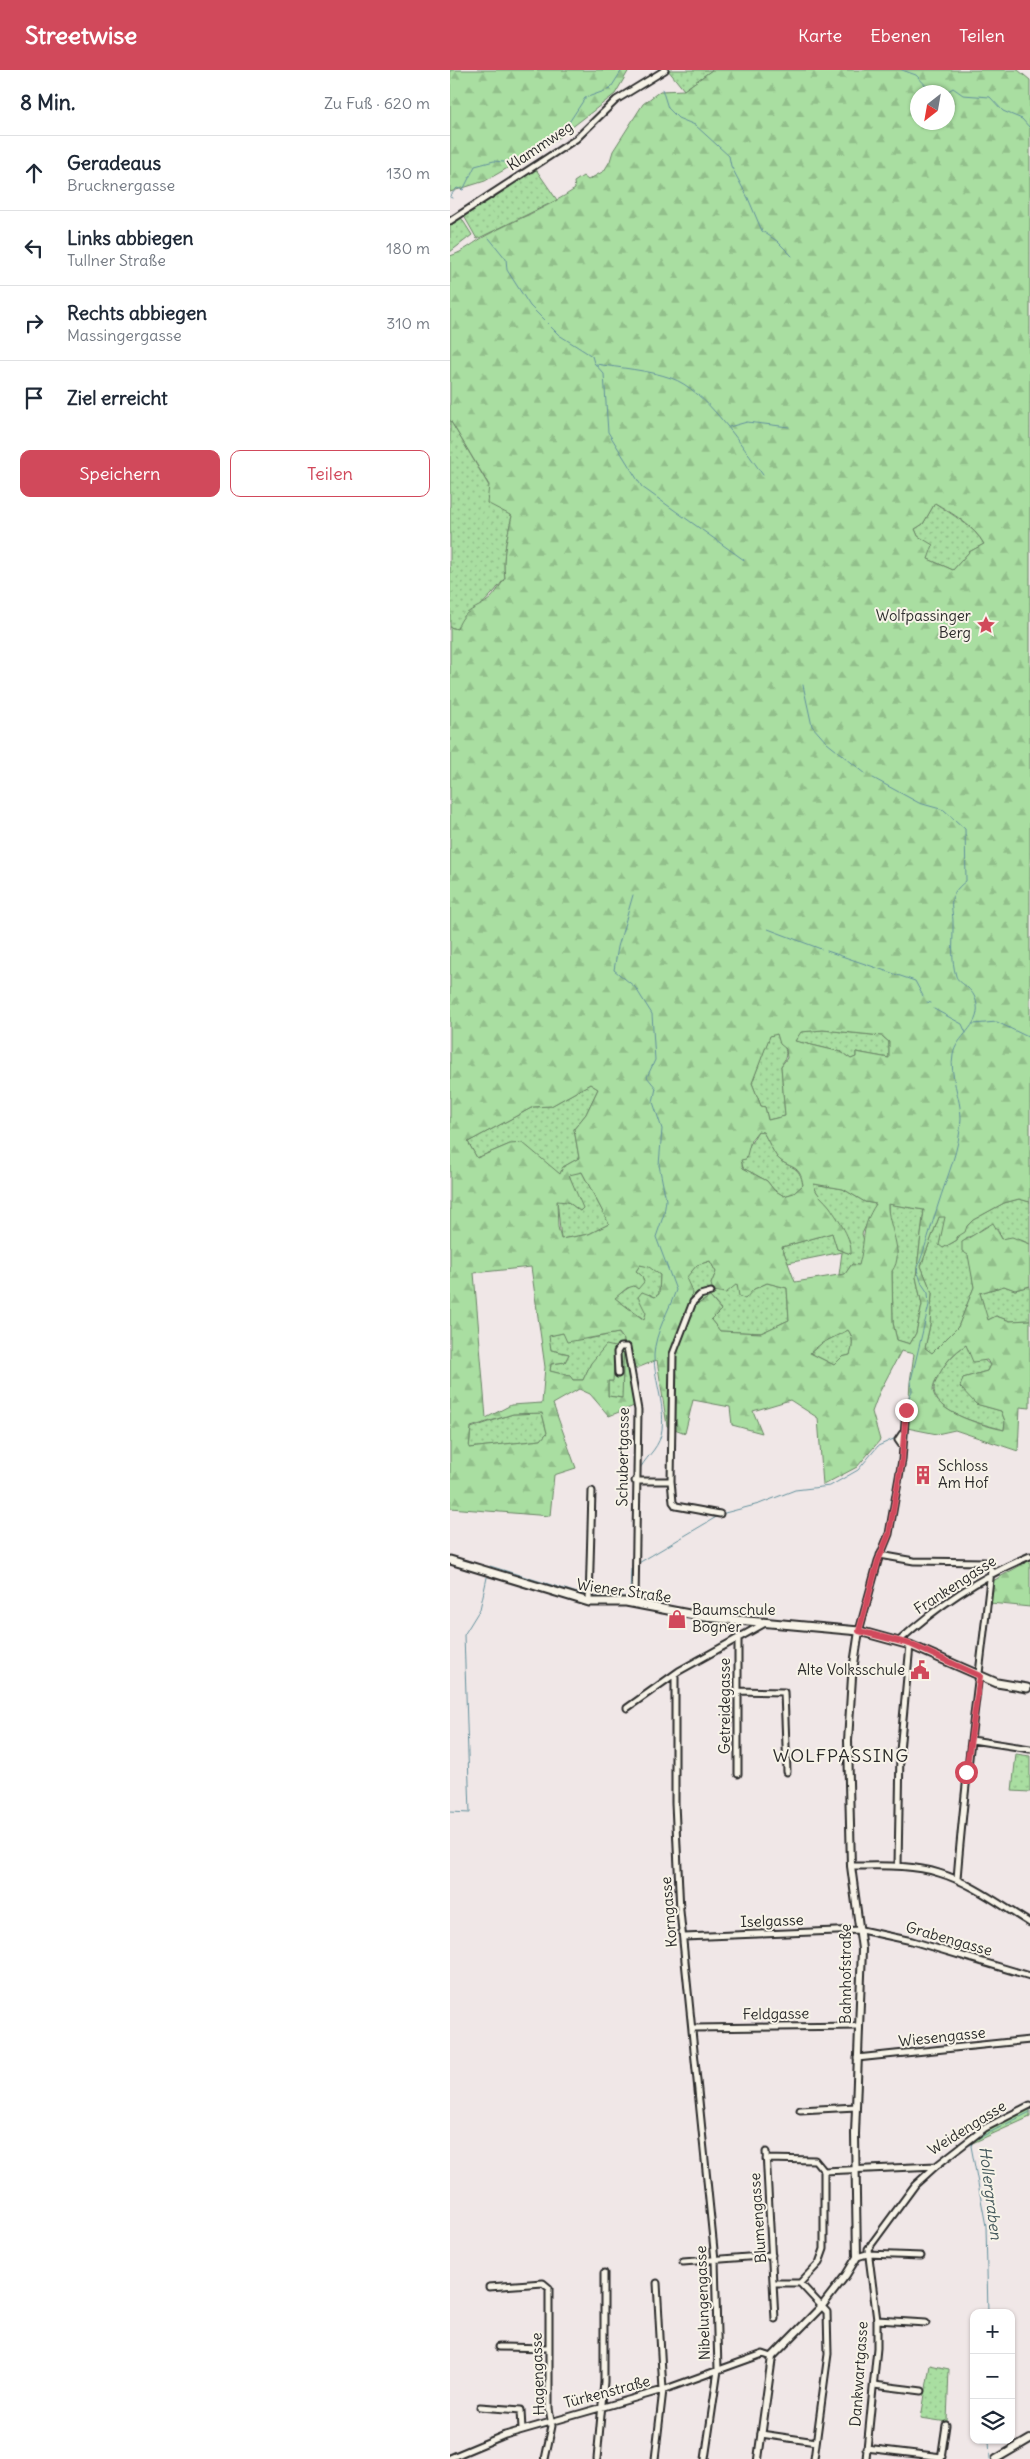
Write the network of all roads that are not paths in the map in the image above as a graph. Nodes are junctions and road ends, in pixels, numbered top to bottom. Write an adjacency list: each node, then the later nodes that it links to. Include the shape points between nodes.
1 (665, 70): 2 (street, Klammweg, via 616,100 576,139)
2 (450, 221)
3 (711, 1292): 7 (street, via 700,1295 693,1302 673,1354)
4 (618, 1374): 6 (street, Schubertgasse, via 617,1352 620,1347 627,1346 638,1410)
5 (906, 1410): 10 (street, via 889,1534)
6 (637, 1481): 7 (street); 15 (street, Schubertgasse)
7 (671, 1481): 9 (street, via 676,1506)
8 (592, 1491): 14 (street)
9 (720, 1514)
10 (880, 1555): 13 (street, via 909,1560 985,1562 991,1570); 17 (street)
11 (1030, 1556): 13 (street, Frankengasse)
12 (450, 1560): 14 (main road, Wiener Straße)
13 (990, 1576): 19 (street, Frankengasse, via 920,1621); 22 (street)
14 (589, 1598): 15 (main road, Wiener Straße)
15 (635, 1603): 16 (main road, Wiener Straße, via 705,1617)
16 (767, 1622): 17 (main road, Wiener Straße); 18 (street)
17 (859, 1631): 19 (main road, Wiener Straße); 30 (street, Bahnhofstraße, via 848,1741)
18 (738, 1638): 21 (street); 24 (street, Getreidegasse)
19 (898, 1641): 20 (main road, Wiener Straße)
20 (910, 1644): 22 (main road, Wiener Straße); 31 (street, via 900,1751)
21 (675, 1674): 25 (street); 35 (street, Korngasse, via 675,1803)
22 (980, 1676): 23 (main road, Wiener Straße); 26 (street)
23 (1029, 1688)
24 (738, 1690): 28 (street, via 784,1692); 29 (street, Getreidegasse)
25 (627, 1708)
26 (972, 1740): 27 (street); 32 (street, via 966,1772)
27 (1030, 1750)
28 (787, 1772)
29 (738, 1774)
30 (851, 1866): 31 (street); 34 (street, Bahnhofstraße)
31 (898, 1866): 32 (street, via 937,1872)
32 (957, 1879): 33 (street)
33 (1030, 1923)
34 (861, 1930): 35 (street, Iselgasse); 36 (street, Grabengasse, via 912,1941); 37 (street, Bahnhofstraße)
35 (684, 1937): 38 (street, Korngasse)
36 (1030, 1976)
37 (859, 2026): 38 (street, Feldgasse); 40 (street, Bahnhofstraße)
38 (694, 2028): 44 (street, Korngasse)
39 (1030, 2040): 40 (street, Wiesengasse)
40 (857, 2058): 42 (street, Bahnhofstraße)
41 (1030, 2105): 47 (street, Weidengasse, via 985,2128)
42 (856, 2107): 43 (street); 48 (street, Bahnhofstraße)
43 (800, 2110)
44 (704, 2147): 54 (street, Nibelungengasse)
45 (766, 2152): 46 (street, Blumengasse)
46 (766, 2159): 49 (street, via 815,2160); 51 (street, Blumengasse)
47 (936, 2166): 48 (street, Weidengasse); 50 (street, via 915,2185 868,2249)
48 (857, 2170): 49 (street, Weidengasse); 53 (street, Bahnhofstraße)
49 (824, 2171): 57 (street, via 824,2249 819,2262)
50 (868, 2254): 52 (street); 53 (street); 63 (street, Dankwartgasse)
51 (772, 2255): 54 (street); 58 (street, Blumengasse)
52 (921, 2256)
53 (857, 2257): 61 (street)
54 (715, 2260): 55 (street); 68 (street, Nibelungengasse)
55 (683, 2262)
56 (604, 2274): 73 (street)
57 (800, 2282): 58 (street); 61 (street)
58 (774, 2283): 62 (street, Blumengasse)
59 (657, 2284): 70 (street)
60 (489, 2286): 66 (street, Hagengasse, via 543,2284 549,2288)
61 (822, 2306): 67 (street); 79 (street, via 828,2320 828,2354)
62 (775, 2319)
63 (877, 2320): 64 (street); 69 (street, Dankwartgasse)
64 (926, 2323)
65 (498, 2347): 66 (street)
66 (548, 2348): 74 (street, Hagengasse)
67 (772, 2357): 68 (street, Türkenstraße, via 763,2354); 77 (street)
68 (718, 2370): 70 (street, Türkenstraße); 86 (street, Nibelungengasse)
69 (874, 2385): 71 (street); 80 (street, Dankwartgasse)
70 (663, 2390): 73 (street, Türkenstraße); 85 (street)
71 (922, 2391)
72 (480, 2407): 76 (street, via 521,2410)
73 (602, 2407): 74 (street, Türkenstraße); 84 (street)
74 (552, 2420): 76 (street, Türkenstraße); 83 (street, Hagengasse)
75 (946, 2426): 82 (street)
76 (522, 2430): 81 (street, Türkenstraße)
77 (761, 2434): 79 (street); 87 (street)
78 (1030, 2439): 90 (street)
79 (816, 2442): 88 (street)
80 (866, 2448): 82 (street); 89 (street, Dankwartgasse)
81 (450, 2458)
82 (942, 2458)
83 (545, 2459)
84 (597, 2459)
85 (655, 2459)
86 (706, 2459)
87 (758, 2459)
88 (814, 2459)
89 (866, 2459)
90 (996, 2459)

